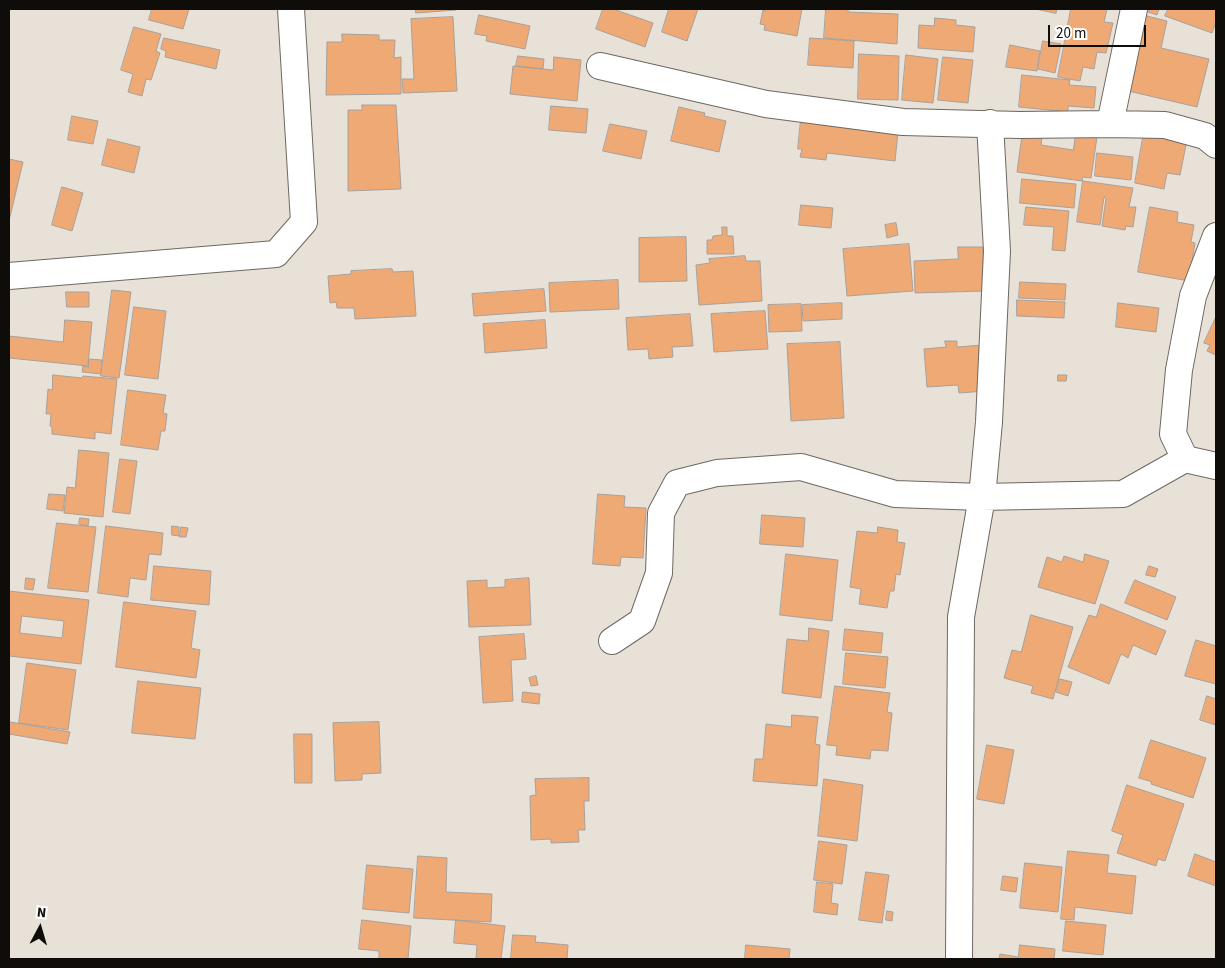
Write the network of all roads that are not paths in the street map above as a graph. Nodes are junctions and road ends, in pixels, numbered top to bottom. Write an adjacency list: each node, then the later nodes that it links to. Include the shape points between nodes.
1 (291, 9): 8 (street, via 304,222 276,254)
2 (1134, 9): 5 (street)
3 (600, 66): 4 (street, via 766,104 903,122)
4 (990, 124): 5 (street); 11 (street, via 997,251)
5 (1110, 124): 6 (street, via 1165,125 1205,136)
6 (1216, 146)
7 (1216, 236): 9 (street, via 1192,296 1179,370 1173,434)
8 (9, 276)
9 (1185, 460): 10 (street); 11 (street, via 1123,494)
10 (1216, 466)
11 (982, 497): 12 (street, via 894,494 801,467 717,473 677,483 661,513 659,572 642,621); 13 (street, via 960,617)
12 (612, 642)
13 (959, 959)

